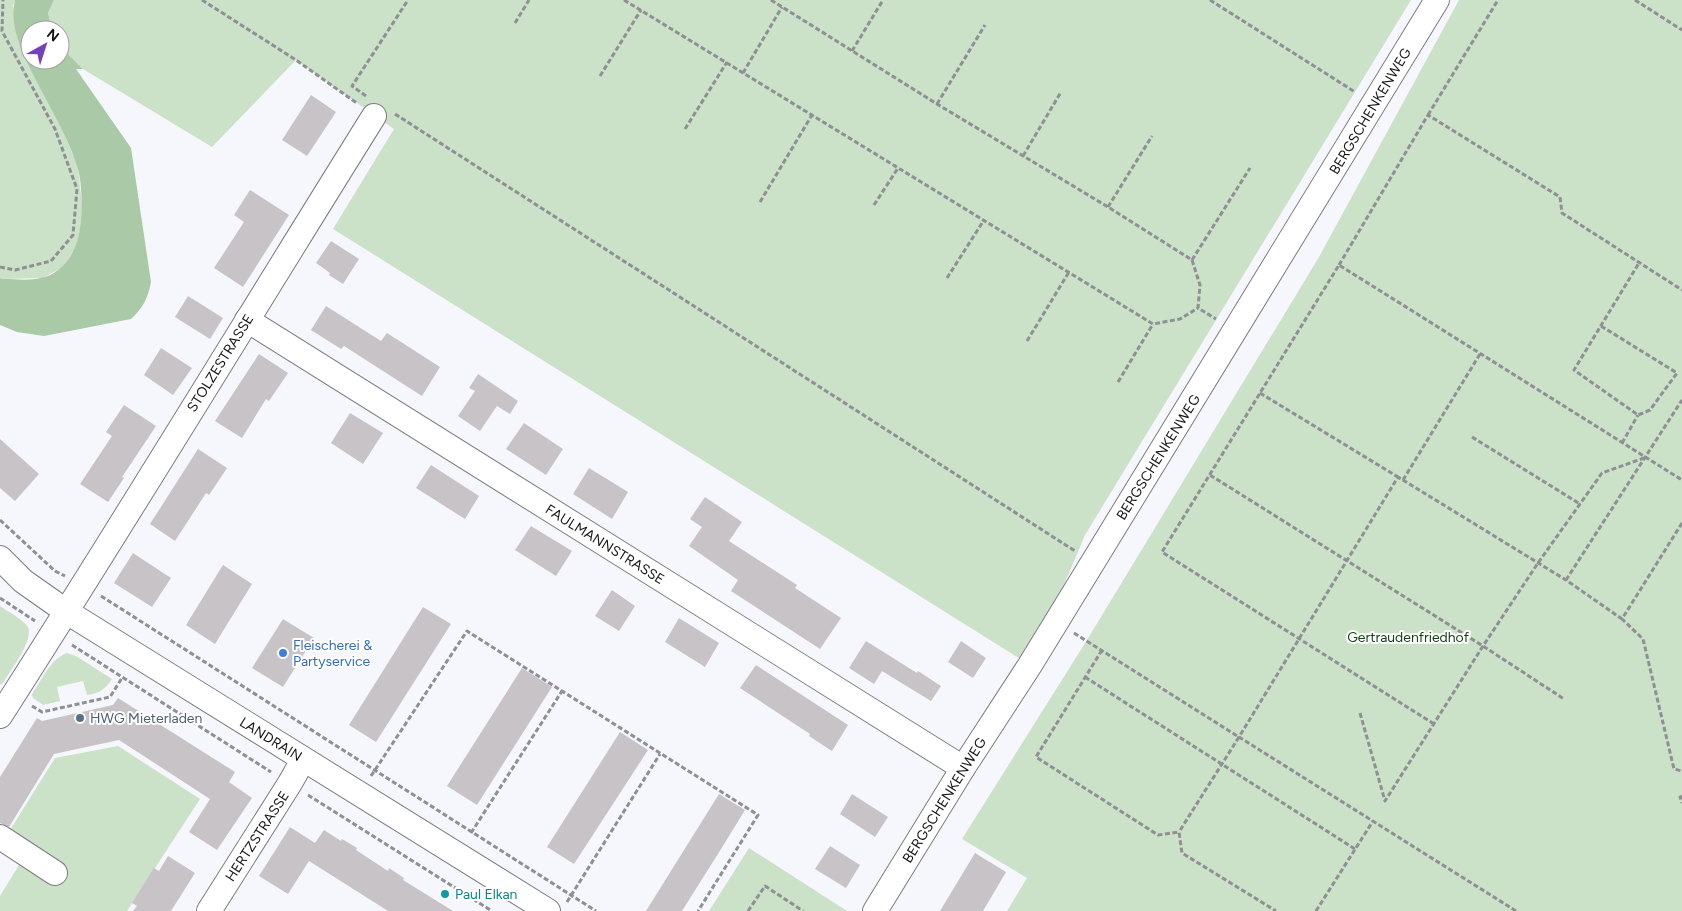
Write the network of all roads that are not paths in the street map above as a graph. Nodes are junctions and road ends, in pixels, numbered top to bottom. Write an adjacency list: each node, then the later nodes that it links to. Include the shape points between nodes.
1 (1438, 0): 8 (street, BERGSCHENKENWEG, via 1030,665)
2 (377, 108): 3 (street, STOLZESTRASSE)
3 (247, 320): 5 (street, STOLZESTRASSE); 8 (street, FAULMANNSTRASSE)
4 (0, 558): 5 (street, LANDRAIN, via 23,580)
5 (67, 612): 6 (street, STOLZESTRASSE); 7 (street, LANDRAIN)
6 (0, 716)
7 (303, 760): 11 (street, LANDRAIN); 12 (street, HERTZSTRASSE)
8 (963, 768): 13 (street, BERGSCHENKENWEG)
9 (0, 837): 10 (street)
10 (55, 873)
11 (547, 908)
12 (209, 911)
13 (875, 911)

